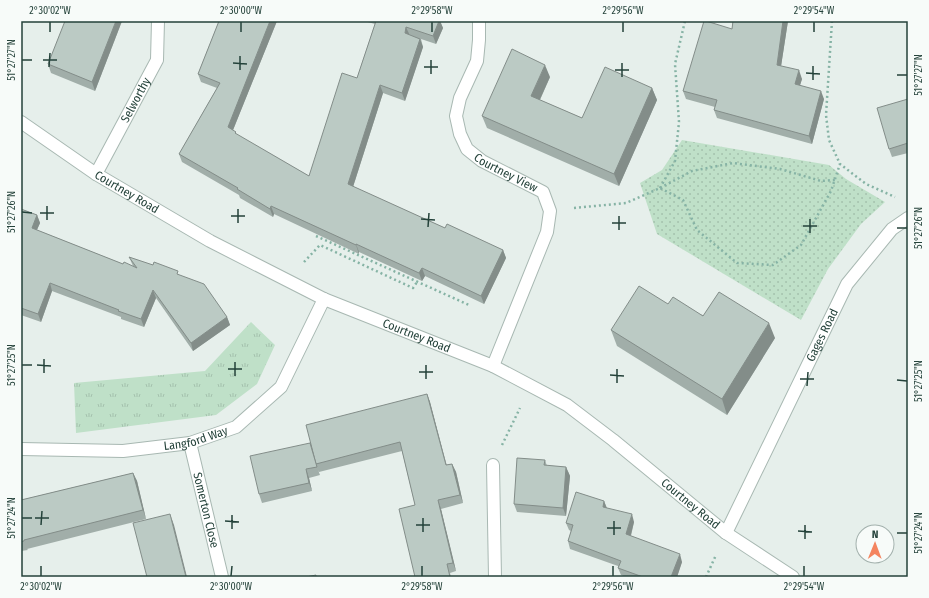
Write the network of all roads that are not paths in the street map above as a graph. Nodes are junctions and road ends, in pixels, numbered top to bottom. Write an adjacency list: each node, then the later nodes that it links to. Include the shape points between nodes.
1 (158, 21): 4 (street, Selworthy, via 157,60)
2 (479, 21): 7 (street, Courtney View, via 477,61 460,98 456,116 460,134 467,149 482,161 543,192 550,211 547,232)
3 (21, 122): 4 (street, Courtney Road)
4 (96, 174): 6 (street, Courtney Road, via 210,241)
5 (908, 218): 11 (street, Gages Road, via 892,229 847,284)
6 (324, 299): 7 (street, Courtney Road); 8 (street, Langford Way, via 281,387 236,427)
7 (493, 366): 11 (street, Courtney Road, via 567,405)
8 (190, 443): 9 (street, Langford Way, via 123,451); 12 (street, Somerton Close)
9 (21, 449)
10 (493, 465): 13 (street)
11 (726, 533): 14 (street, Courtney Road)
12 (222, 577)
13 (495, 577)
14 (793, 577)

